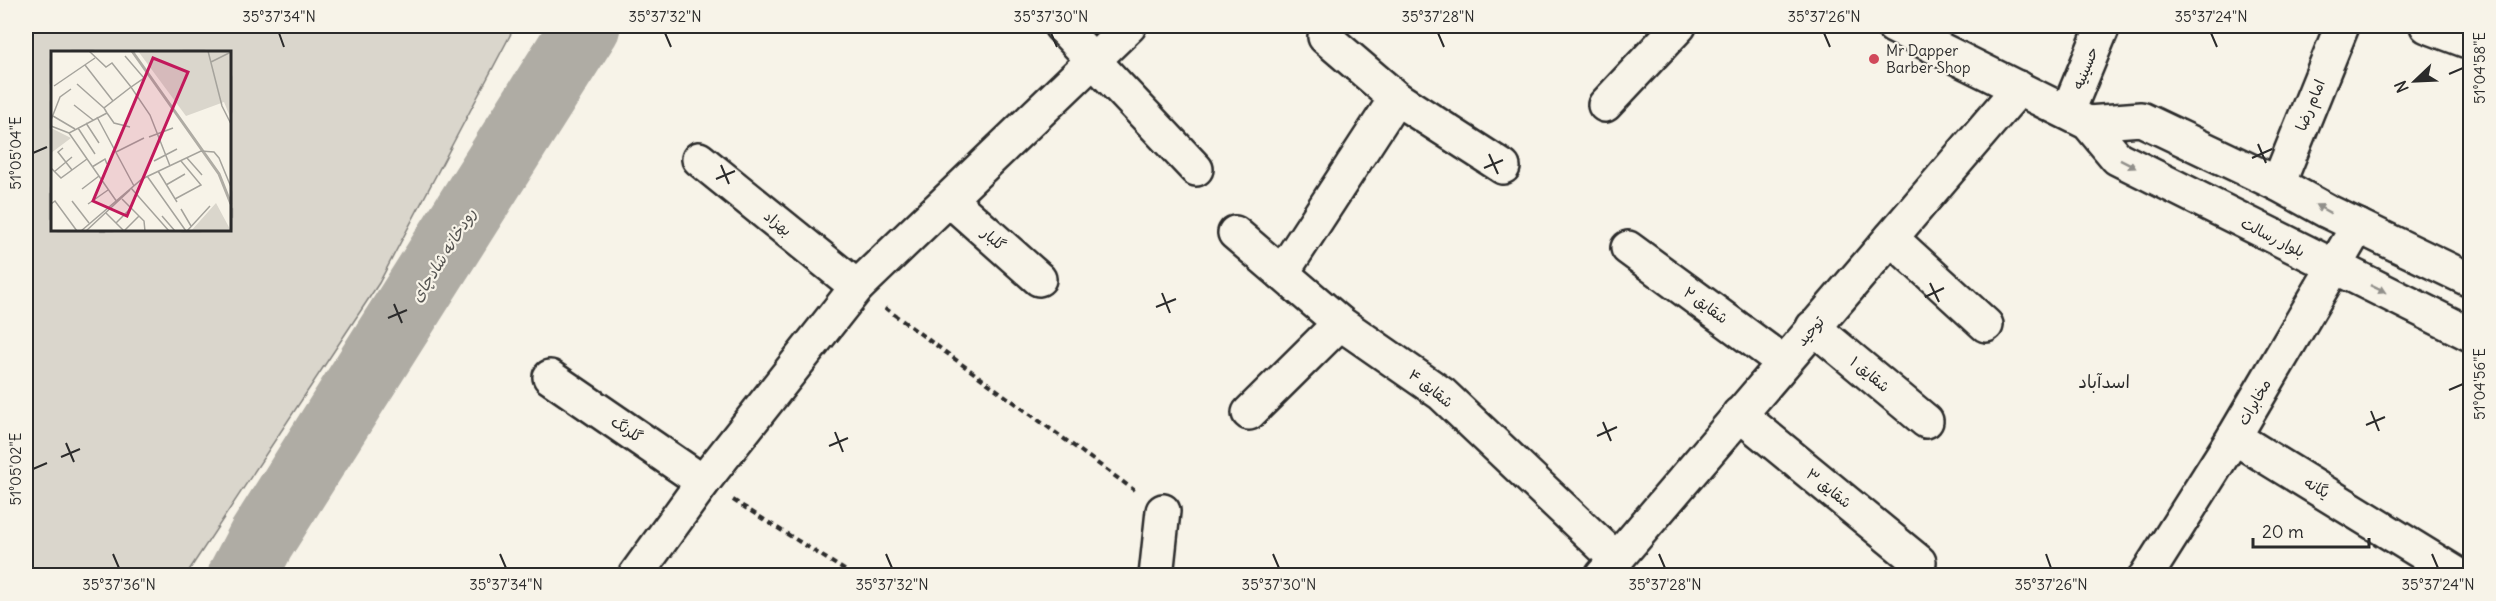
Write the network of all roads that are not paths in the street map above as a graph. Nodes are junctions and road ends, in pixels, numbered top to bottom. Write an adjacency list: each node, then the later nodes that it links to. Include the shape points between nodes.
1 (1061, 26): 10 (street)
2 (1129, 26): 10 (street)
3 (1678, 26): 13 (street)
4 (1893, 26): 11 (street, بلوار رسالت)
5 (2103, 26): 14 (street, حسینیه)
6 (2342, 26): 18 (street, امام رضا)
7 (2427, 26): 9 (street)
8 (1324, 37): 12 (street)
9 (2470, 42)
10 (1094, 58): 17 (street); 19 (street)
11 (2019, 88): 14 (street, بلوار رسالت); 22 (street, توحید)
12 (1396, 98): 16 (street); 25 (street)
13 (1605, 105)
14 (2078, 117): 18 (street, بلوار رسالت, via 2141,119); 24 (street, بلوار رسالت, one-way to 24, via 2117,158)
15 (699, 159): 28 (street, بهزاد)
16 (1503, 167)
17 (1196, 169)
18 (2278, 184): 20 (street, بلوار رسالت, one-way to 18)
19 (949, 199): 26 (street, گلبار); 28 (street)
20 (2358, 226): 24 (street, مخابرات); 27 (street, بلوار رسالت)
21 (1235, 233): 25 (street, شقایق ۴)
22 (1891, 238): 30 (street); 31 (street, توحید)
23 (1628, 248): 33 (street, شقایق ۲)
24 (2332, 267): 32 (street, بلوار رسالت, one-way to 32); 38 (street, مخابرات)
25 (1282, 273): 29 (street, شقایق ۴)
26 (1039, 279)
27 (2470, 280)
28 (857, 288): 39 (street)
29 (1340, 323): 35 (street); 42 (street, شقایق ۴, via 1442,394)
30 (1986, 325)
31 (1814, 327): 33 (street, توحید); 37 (street, شقایق ۱)
32 (2470, 334)
33 (1783, 362): 36 (street, توحید)
34 (550, 377): 39 (street, گلرنگ)
35 (1249, 413)
36 (1739, 414): 41 (street, شقایق ۳); 42 (street, توحید)
37 (1926, 421)
38 (2234, 437): 45 (street, مخابرات); 46 (street, یگانه)
39 (704, 482): 43 (street)
40 (1163, 511): 44 (street)
41 (1919, 562)
42 (1608, 567)
43 (635, 576)
44 (1156, 576)
45 (2146, 576)
46 (2460, 576)

